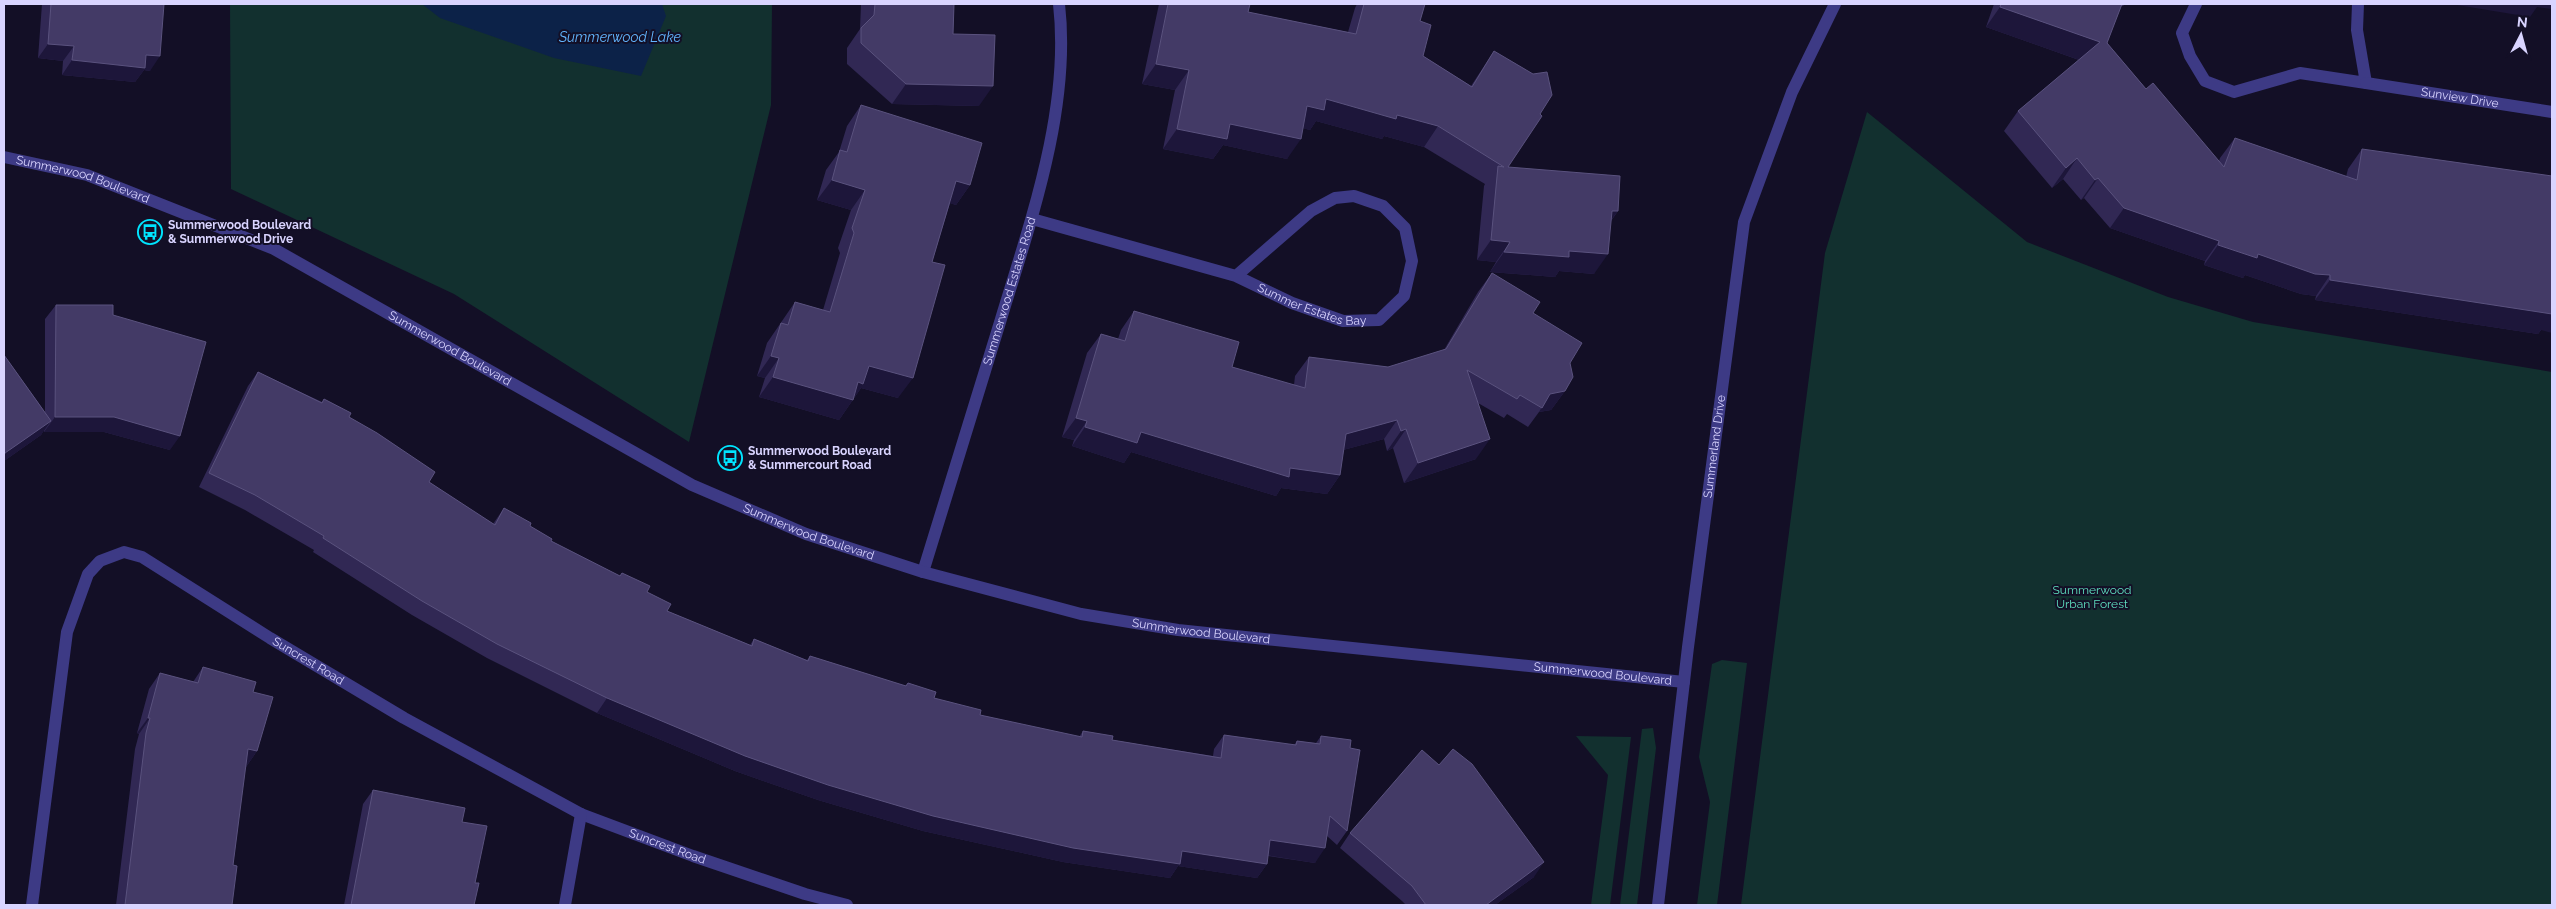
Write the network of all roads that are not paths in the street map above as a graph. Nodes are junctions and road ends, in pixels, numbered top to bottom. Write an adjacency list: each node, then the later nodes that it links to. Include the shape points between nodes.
1 (1059, 4): 8 (street, Summerwood Estates Road, via 1060,57 1056,104)
2 (1835, 4): 11 (street, Summerland Drive, via 1792,92 1744,222)
3 (2196, 4): 5 (street, Sunview Drive, via 2182,34 2205,81 2234,92 2300,74)
4 (2358, 4): 5 (street, via 2358,30)
5 (2366, 83): 6 (street, Sunview Drive)
6 (2552, 112)
7 (4, 157): 10 (street, Summerwood Boulevard, via 87,175 274,249 692,485 806,534)
8 (1032, 219): 9 (street, Summer Estates Bay); 10 (street, Summerwood Estates Road)
9 (1236, 276): 9 (street, Summer Estates Bay, via 1292,303 1343,321 1379,320 1404,296 1412,261 1405,228 1383,206 1354,196 1334,198 1311,211)
10 (923, 572): 11 (street, Summerwood Boulevard, via 1081,614 1178,630)
11 (1684, 682): 16 (street, Summerland Drive)
12 (581, 814): 13 (street, Suncrest Road, via 404,718 142,557 124,552 100,561 88,574 67,632); 14 (street); 15 (street, Suncrest Road, via 693,856)
13 (32, 905)
14 (565, 905)
15 (847, 905)
16 (1658, 905)

